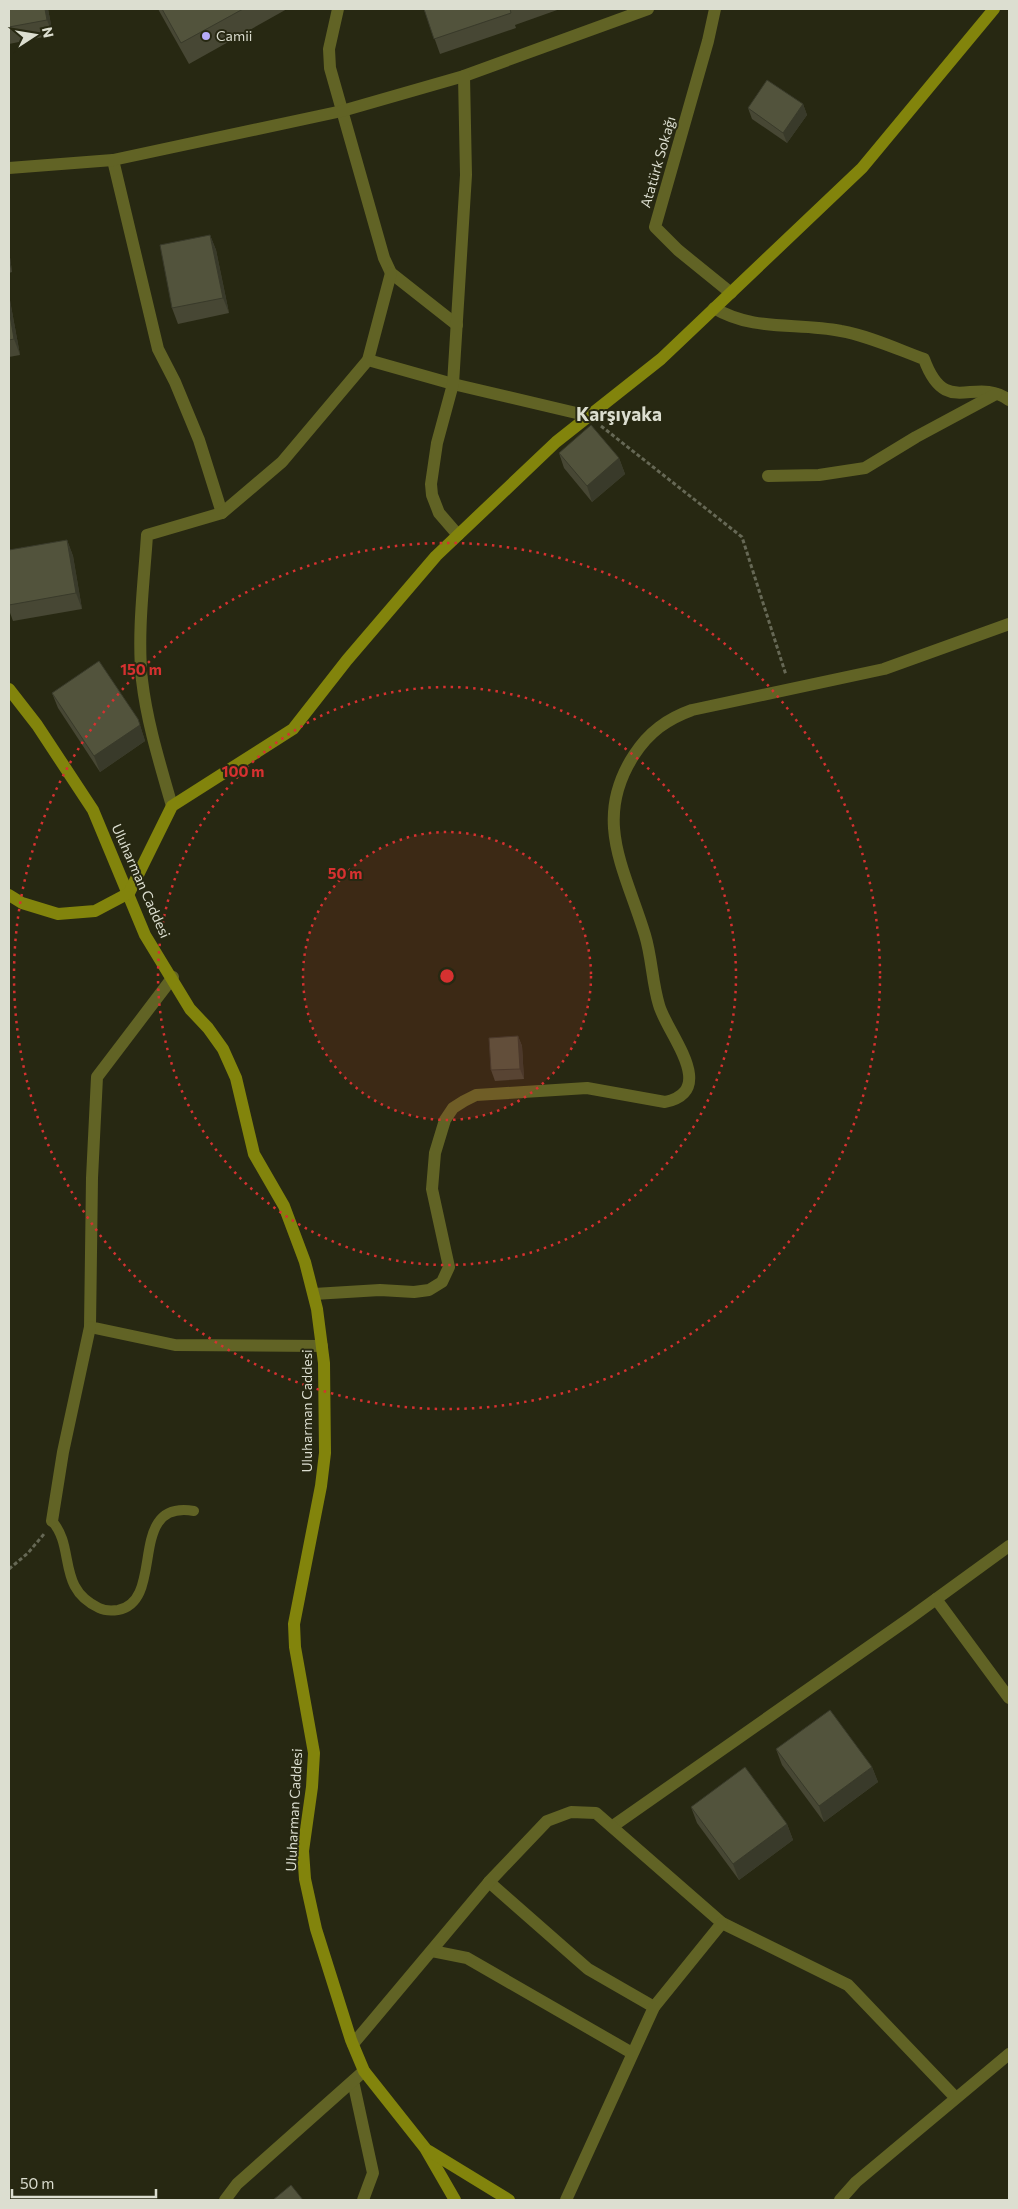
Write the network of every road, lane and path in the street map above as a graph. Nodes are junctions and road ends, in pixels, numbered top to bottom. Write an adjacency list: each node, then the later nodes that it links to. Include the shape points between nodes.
1 (338, 9): 6 (street, via 329,49 330,68)
2 (648, 9): 5 (street)
3 (715, 9): 10 (street, Atatürk Sokağı, via 655,227)
4 (994, 9): 10 (main road, via 862,168)
5 (464, 76): 6 (street); 12 (street, via 466,174)
6 (342, 110): 7 (street); 9 (street)
7 (113, 160): 8 (street); 19 (street, via 158,349 199,440)
8 (9, 168)
9 (391, 273): 12 (street); 13 (street)
10 (731, 293): 11 (main road)
11 (714, 308): 15 (street, via 731,318 747,322 842,331 924,359 931,377 944,390); 17 (main road, via 661,359)
12 (457, 325): 14 (street)
13 (368, 360): 14 (street); 19 (street, via 282,462)
14 (453, 384): 17 (street); 20 (street, via 437,442 431,484 439,513)
15 (996, 394): 16 (street); 18 (street, via 865,468 818,476)
16 (1009, 400)
17 (589, 416): 20 (main road, via 556,442); 23 (path, via 742,537)
18 (768, 476)
19 (222, 513): 24 (street, via 147,535 142,678 150,726)
20 (458, 535): 24 (main road, via 366,638 293,729)
21 (1009, 624): 23 (street, via 884,669)
22 (9, 689): 25 (main road, Uluharman Caddesi, via 93,810)
23 (791, 690): 28 (street, via 726,702 675,716 650,734 625,769 618,786 612,819 613,838 645,936 658,1005 688,1068 690,1080 682,1095 665,1102 607,1090 564,1088 476,1095 464,1101 453,1108 445,1120 435,1153 432,1189 449,1267 442,1282 429,1290 414,1292 380,1290)
24 (172, 806): 25 (main road)
25 (128, 893): 26 (main road, via 95,911 58,914 22,903); 27 (main road, Uluharman Caddesi, via 145,935)
26 (9, 895)
27 (173, 977): 28 (main road, Uluharman Caddesi, via 190,1010 208,1028 230,1062 254,1154 284,1206); 29 (street, via 97,1078)
28 (314, 1294): 30 (main road, Uluharman Caddesi)
29 (90, 1327): 30 (street, via 175,1345); 32 (street)
30 (322, 1346): 42 (main road, Uluharman Caddesi, via 324,1471 294,1629 314,1753 304,1834 304,1864 316,1929)
31 (194, 1511): 32 (lane, via 177,1511 162,1519 152,1538 144,1578 135,1600 121,1609 112,1610 95,1606 75,1588 59,1531)
32 (52, 1521): 34 (path, via 28,1553)
33 (1009, 1546): 35 (street)
34 (9, 1569)
35 (936, 1600): 36 (street); 37 (street)
36 (1009, 1698)
37 (613, 1826): 38 (street, via 596,1813 558,1815 547,1821); 39 (street)
38 (489, 1882): 40 (street); 41 (street, via 588,1969)
39 (722, 1923): 41 (street); 47 (street, via 848,1985)
40 (432, 1951): 42 (street); 43 (street, via 467,1958)
41 (654, 2007): 43 (street)
42 (353, 2044): 45 (main road, Uluharman Caddesi)
43 (632, 2053): 53 (street)
44 (1009, 2054): 47 (street)
45 (364, 2071): 46 (street); 48 (main road, Uluharman Caddesi)
46 (353, 2081): 49 (street, via 237,2184); 50 (street, via 373,2173)
47 (956, 2097): 54 (street, via 856,2182)
48 (424, 2148): 51 (main road, Uluharman Caddesi); 52 (main road, Uluharman Caddesi)
49 (224, 2200)
50 (363, 2200)
51 (456, 2200)
52 (509, 2200)
53 (566, 2200)
54 (840, 2200)

